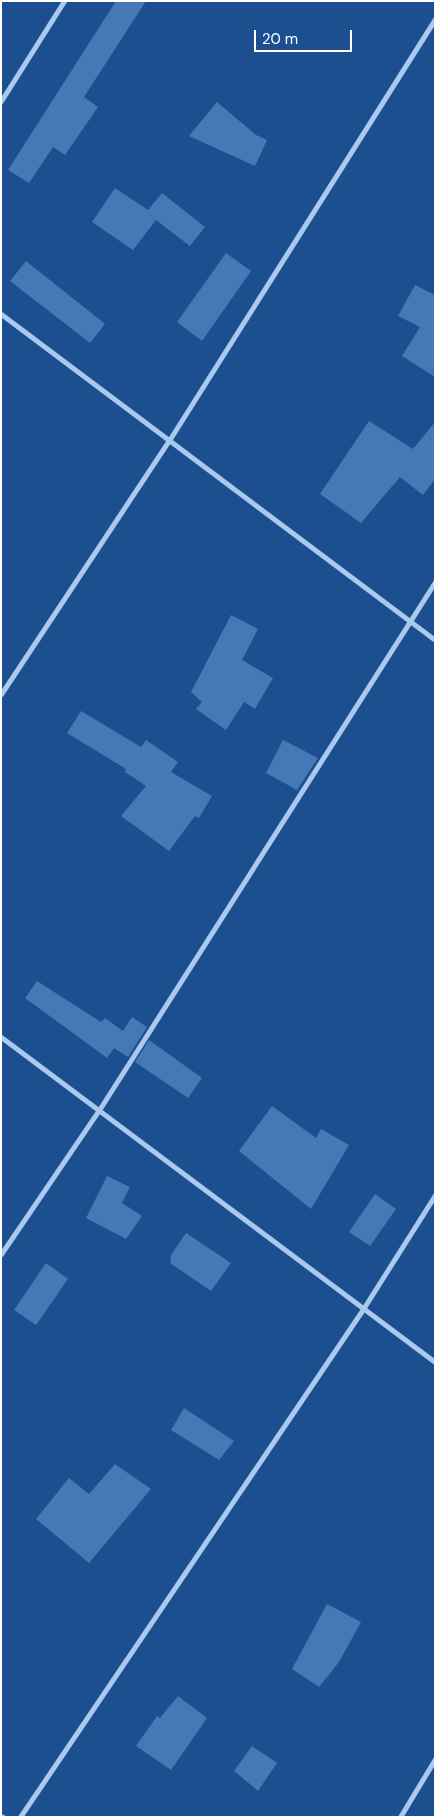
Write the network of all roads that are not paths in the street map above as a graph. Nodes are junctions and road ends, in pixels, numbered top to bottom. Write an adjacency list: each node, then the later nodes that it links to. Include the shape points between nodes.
1 (64, 1): 3 (street)
2 (435, 19): 5 (street)
3 (1, 101)
4 (1, 314): 5 (street)
5 (168, 442): 7 (street); 9 (street)
6 (435, 582): 7 (street)
7 (410, 622): 8 (street); 11 (street)
8 (435, 640)
9 (1, 694)
10 (1, 1037): 11 (street)
11 (99, 1110): 13 (street); 14 (street)
12 (435, 1195): 14 (street)
13 (1, 1254)
14 (363, 1310): 15 (street); 17 (street)
15 (435, 1362)
16 (435, 1759): 18 (street)
17 (20, 1817)
18 (400, 1817)

